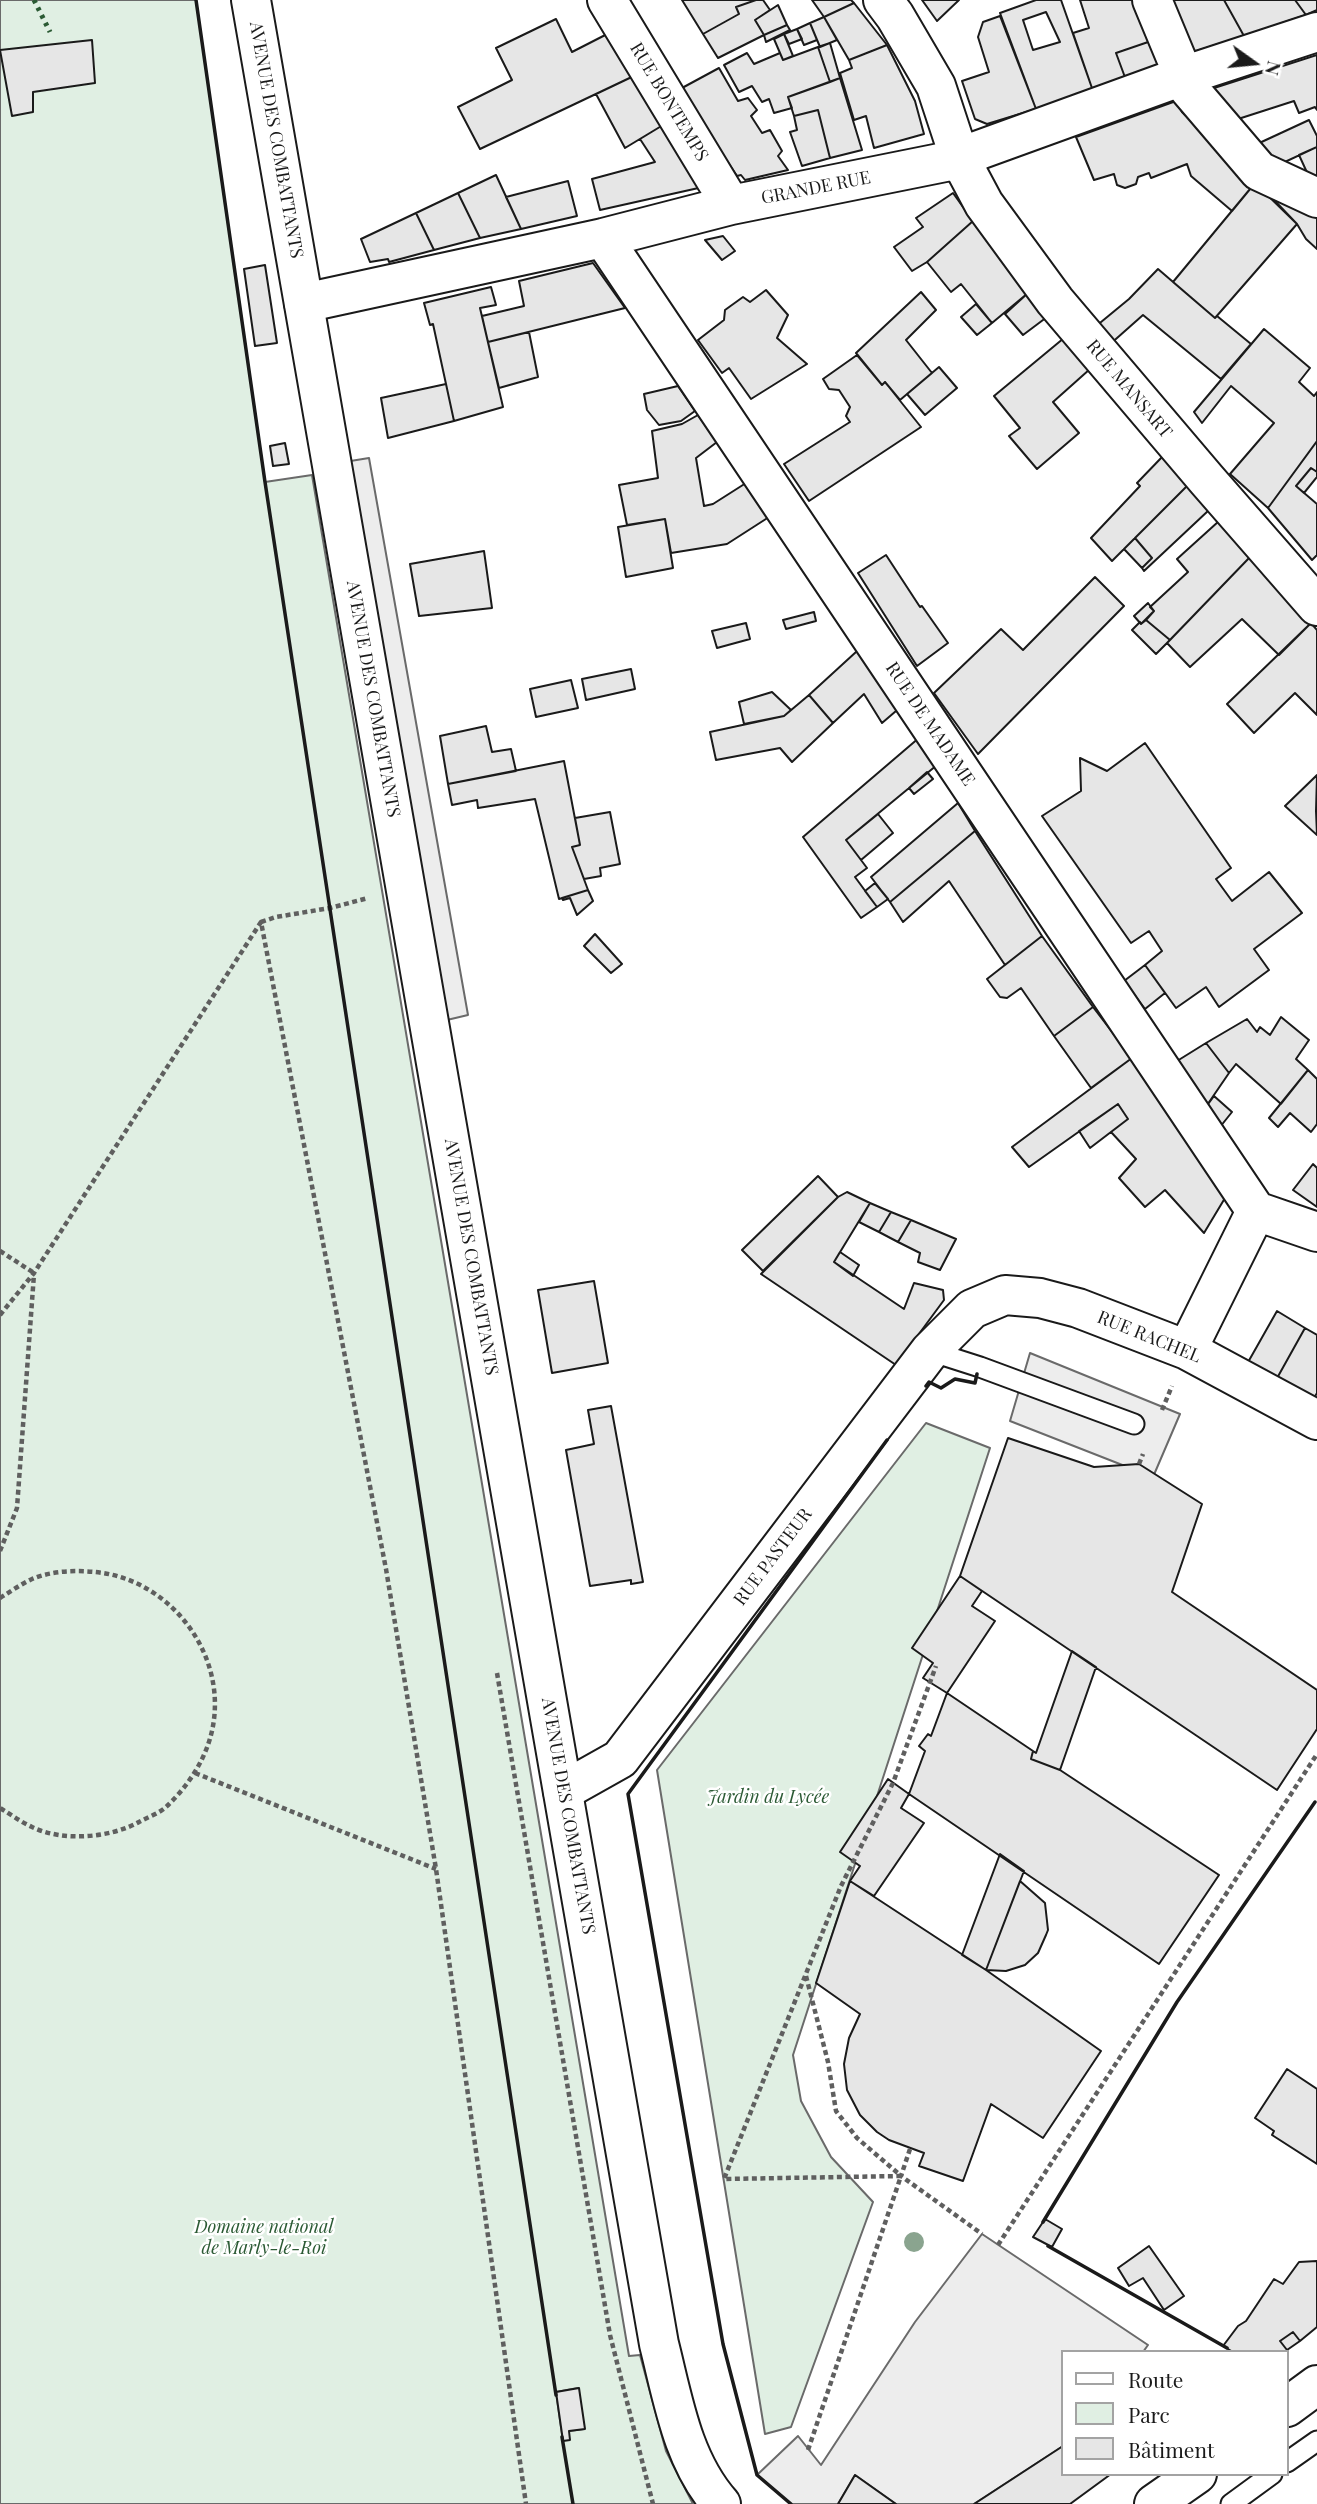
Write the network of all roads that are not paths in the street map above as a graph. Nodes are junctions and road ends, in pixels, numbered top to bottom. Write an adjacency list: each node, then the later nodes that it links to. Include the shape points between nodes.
1 (251, 0): 11 (street, AVENUE DES COMBATTANTS)
2 (607, 0): 9 (street, RUE BONTEMPS)
3 (883, 0): 7 (street, RUE MANSART, via 936,86)
4 (1152, 0): 6 (street)
5 (1317, 32): 6 (street, GRANDE RUE)
6 (1183, 76): 7 (street, GRANDE RUE); 8 (street, via 1189,89 1259,170)
7 (960, 159): 9 (street, GRANDE RUE); 12 (street, RUE MANSART, via 984,204 1055,301)
8 (1317, 198)
9 (731, 205): 10 (street, GRANDE RUE)
10 (603, 238): 11 (street, GRANDE RUE); 13 (street, RUE DE MADAME)
11 (304, 303): 20 (street, AVENUE DES COMBATTANTS)
12 (1317, 606)
13 (1256, 1211): 14 (street); 16 (street)
14 (1317, 1232)
15 (972, 1309): 16 (street, RUE RACHEL, via 1005,1295 1040,1298); 17 (street, RUE PASTEUR)
16 (1187, 1350): 18 (street, RUE RACHEL)
17 (930, 1351): 19 (lane); 20 (street, RUE PASTEUR, via 621,1759)
18 (1317, 1420)
19 (1134, 1424)
20 (563, 1791): 27 (street, AVENUE DES COMBATTANTS, via 659,2344 680,2427 694,2462)
21 (1317, 2385): 22 (street)
22 (1289, 2406)
23 (1317, 2441): 24 (lane)
24 (1289, 2461)
25 (1194, 2476): 28 (street)
26 (1269, 2476): 29 (lane)
27 (721, 2504)
28 (1154, 2504)
29 (1231, 2504)

